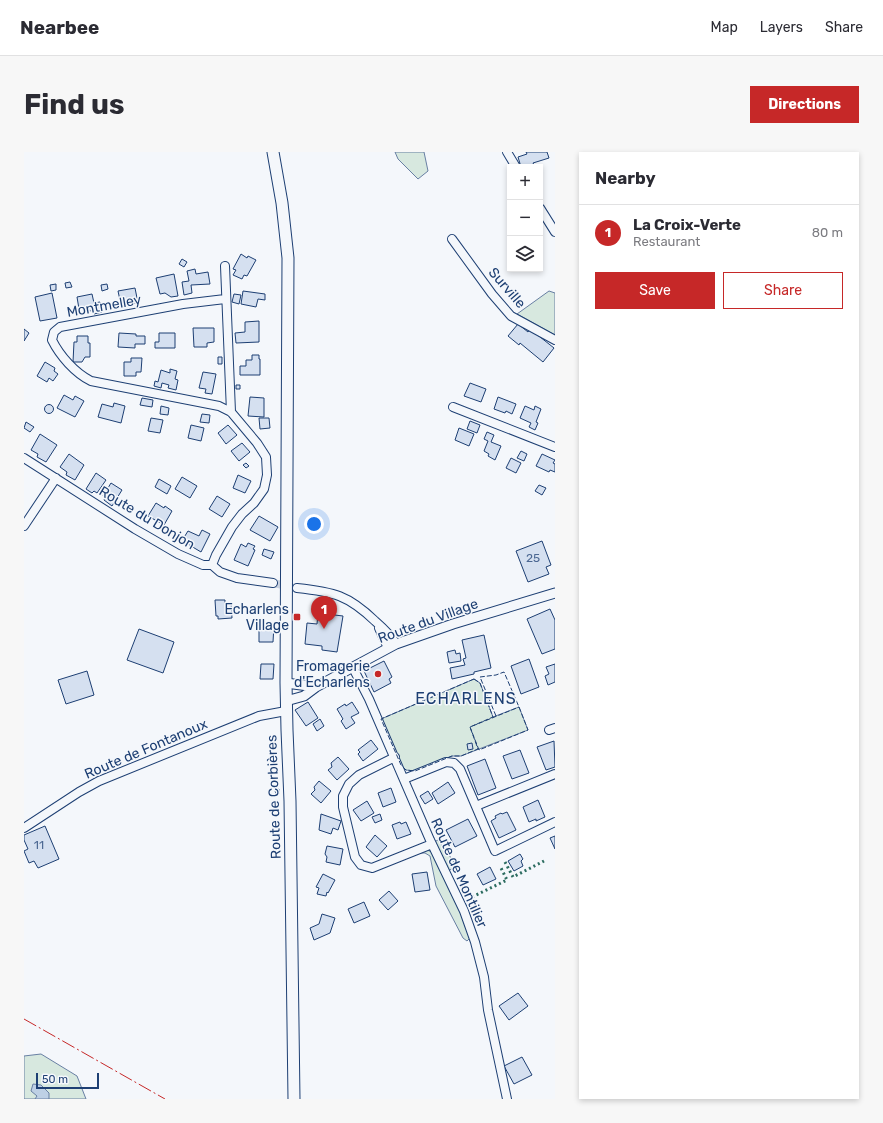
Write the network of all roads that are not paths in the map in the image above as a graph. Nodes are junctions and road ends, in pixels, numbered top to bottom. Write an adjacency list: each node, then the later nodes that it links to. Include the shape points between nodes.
1 (273, 152): 22 (main road, Route de Corbières, via 288,258)
2 (507, 152): 3 (street)
3 (514, 164)
4 (543, 213): 5 (street)
5 (555, 232)
6 (452, 239): 9 (street, Surville, via 511,316)
7 (225, 266): 8 (street)
8 (225, 299): 11 (street); 11 (street, Montmelley, via 183,304 60,327 54,332 52,340 67,361 91,381 219,406)
9 (555, 340)
10 (453, 407): 12 (street)
11 (231, 412): 16 (street, Montmelley, via 266,457 267,475 264,489 232,527)
12 (555, 447)
13 (24, 458): 14 (street, Route du Donjon)
14 (56, 478): 15 (street); 16 (street, Route du Donjon, via 172,551 203,565)
15 (24, 526)
16 (212, 565): 17 (street, Route du Donjon, via 220,572 237,578)
17 (273, 583)
18 (297, 588): 20 (street, via 323,591 343,597 363,609)
19 (555, 593): 20 (street, Route du Village, via 453,624)
20 (392, 646): 21 (street, Route du Village)
21 (353, 668): 23 (street, Route du Village); 25 (street, Route de Montilier, via 370,699)
22 (286, 683): 23 (street); 24 (main road, Route de Corbières)
23 (316, 687): 24 (street, Route du Village)
24 (286, 706): 30 (street, Route de Fontanoux, via 99,781); 32 (main road, Route de Corbières, via 290,801)
25 (395, 757): 27 (street, Route de Montilier); 31 (street, via 359,774 349,784 344,796 343,807 355,857 361,865 372,868)
26 (555, 774): 28 (street)
27 (404, 779): 28 (street, via 446,762 454,763 460,769); 31 (street, Route de Montilier)
28 (476, 806): 29 (street, via 495,851)
29 (555, 822)
30 (24, 828)
31 (432, 844): 33 (street, Route de Montilier, via 463,908 475,942)
32 (294, 1099)
33 (507, 1099)

